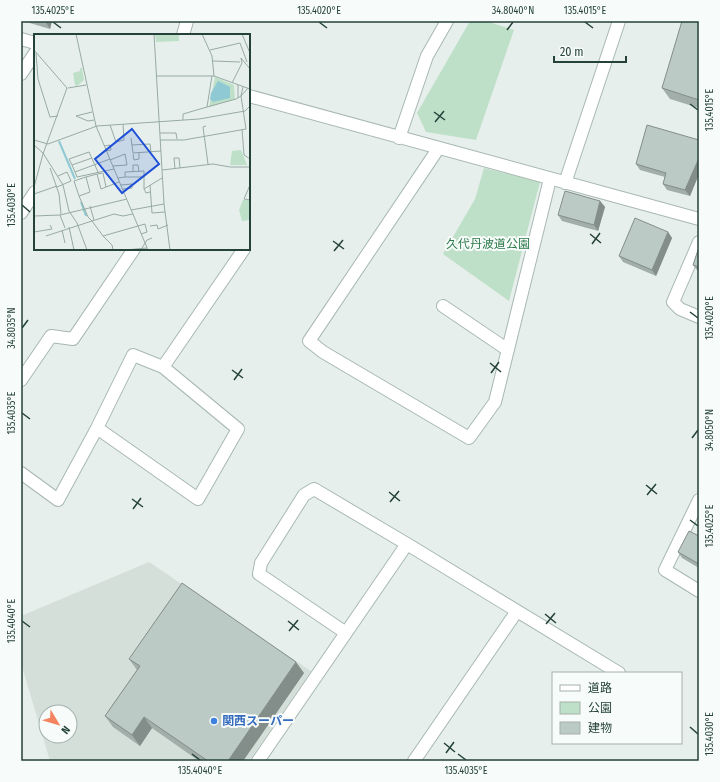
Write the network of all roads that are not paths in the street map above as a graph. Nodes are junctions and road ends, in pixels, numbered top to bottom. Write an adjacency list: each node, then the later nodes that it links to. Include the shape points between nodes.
1 (187, 21): 4 (street)
2 (447, 21): 10 (street, via 427,56)
3 (619, 21): 13 (street)
4 (183, 34)
5 (21, 39): 6 (street)
6 (34, 43)
7 (34, 54): 8 (street)
8 (21, 74)
9 (250, 96): 10 (street)
10 (399, 138): 11 (street)
11 (438, 149): 12 (street); 22 (street, via 310,341 324,352 469,438 495,402)
12 (550, 179): 13 (street); 22 (street)
13 (565, 183): 16 (street)
14 (34, 194): 15 (street)
15 (21, 213)
16 (699, 219)
17 (699, 242): 21 (street, via 673,302 680,309)
18 (133, 250): 24 (street, via 73,339 51,336)
19 (243, 250): 23 (street)
20 (443, 306): 22 (street)
21 (699, 316)
22 (508, 350)
23 (163, 367): 25 (street, via 133,355); 25 (street, via 238,429 198,499)
24 (21, 380)
25 (97, 428): 26 (street, via 58,500)
26 (21, 473)
27 (699, 500): 29 (street, via 664,570)
28 (407, 544): 30 (street); 31 (street); 31 (street, via 314,489 304,495 261,563 259,574)
29 (699, 591)
30 (517, 611): 32 (street); 34 (street)
31 (346, 633): 33 (street)
32 (617, 672)
33 (258, 761)
34 (414, 761)

